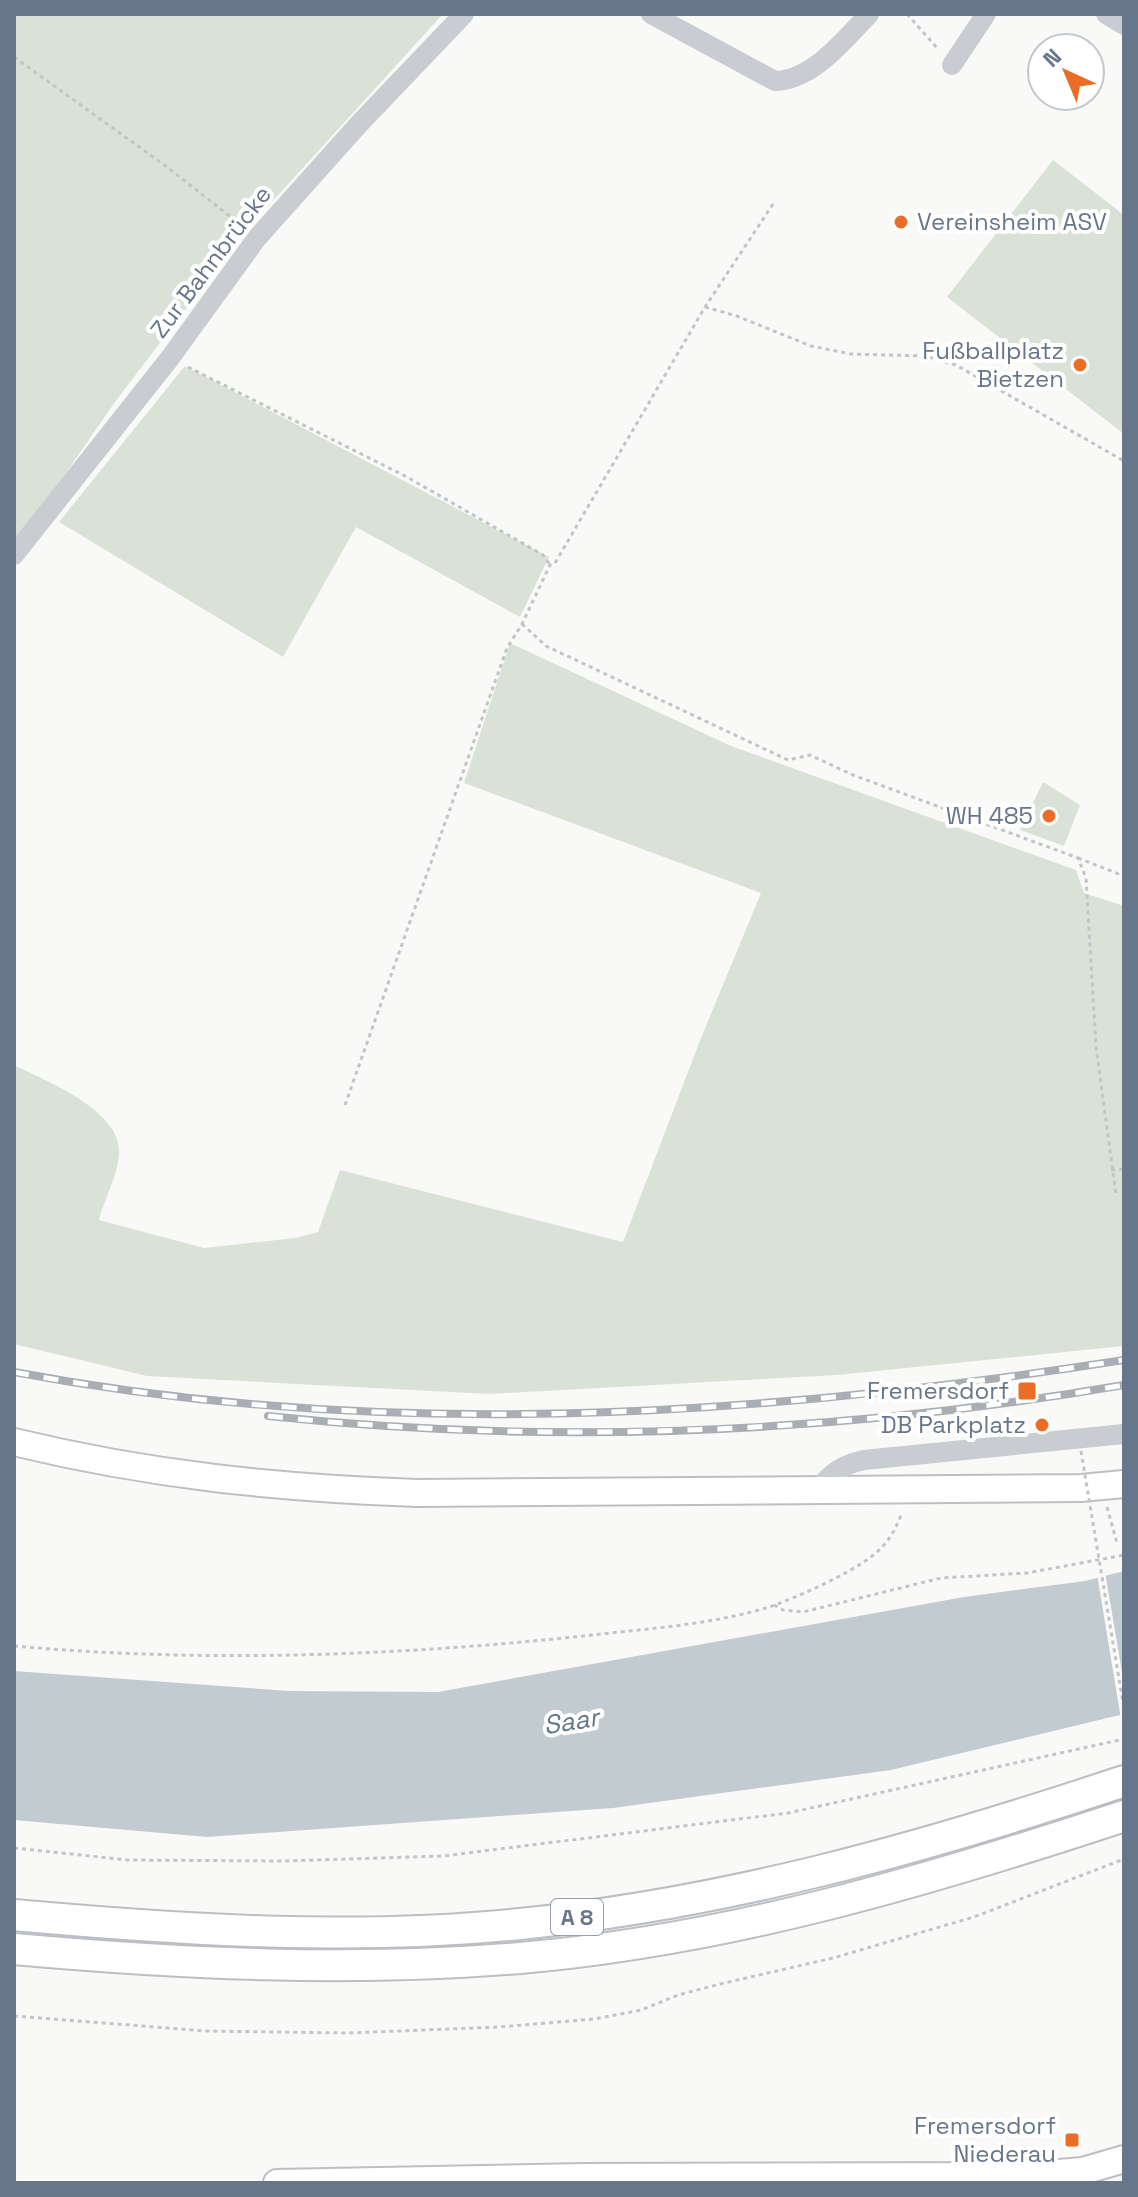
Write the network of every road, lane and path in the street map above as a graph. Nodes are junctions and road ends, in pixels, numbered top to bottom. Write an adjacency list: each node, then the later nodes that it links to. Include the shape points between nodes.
1 (464, 14): 11 (street, Zur Bahnbrücke)
2 (651, 14): 3 (street, via 775,81 790,81 812,68)
3 (869, 14)
4 (907, 14): 9 (path)
5 (986, 14): 9 (street)
6 (1106, 14): 7 (street)
7 (1124, 25)
8 (14, 57): 11 (path)
9 (952, 65)
10 (773, 204): 12 (path)
11 (257, 238): 13 (street, Zur Bahnbrücke)
12 (705, 307): 14 (path, via 811,346 851,354 925,356 956,365); 16 (path)
13 (170, 358): 15 (street, Zur Bahnbrücke); 16 (path, via 407,477 543,555)
14 (1124, 461)
15 (14, 555)
16 (550, 565): 17 (path)
17 (522, 624): 18 (path, via 546,646 788,760 810,755); 20 (path, via 507,648)
18 (1078, 858): 19 (path); 22 (path, via 1086,878 1096,1047)
19 (1124, 876)
20 (345, 1105)
21 (1124, 1169): 22 (path)
22 (1111, 1170): 23 (path)
23 (1116, 1195)
24 (973, 1388): 25 (path)
25 (974, 1395): 26 (path); 27 (path)
26 (939, 1399)
27 (975, 1405)
28 (1124, 1434): 32 (street, via 864,1460 841,1465)
29 (14, 1442): 32 (main road, via 158,1472 311,1489 510,1494)
30 (1081, 1451): 38 (path, bridge)
31 (908, 1489): 32 (main road); 33 (main road); 36 (path, via 896,1529 871,1557)
32 (817, 1491)
33 (1115, 1492): 34 (path)
34 (1117, 1543)
35 (1124, 1555): 36 (path, via 1027,1573 941,1578 803,1612)
36 (774, 1605): 37 (path, via 659,1628 362,1653 225,1655)
37 (14, 1646)
38 (1124, 1709)
39 (1124, 1739): 42 (path, via 788,1813 443,1856 128,1860)
40 (1124, 1781): 44 (highway, A 8, via 817,1874 575,1918 319,1932)
41 (1124, 1816): 45 (highway, A 8, via 825,1907 723,1929 520,1958 318,1965)
42 (14, 1848)
43 (1124, 1859): 46 (path, via 974,1917 594,2019 348,2033 206,2031)
44 (14, 1915)
45 (14, 1949)
46 (14, 2016)
47 (1124, 2159): 48 (main road, via 1083,2171 1023,2176)
48 (277, 2183)

